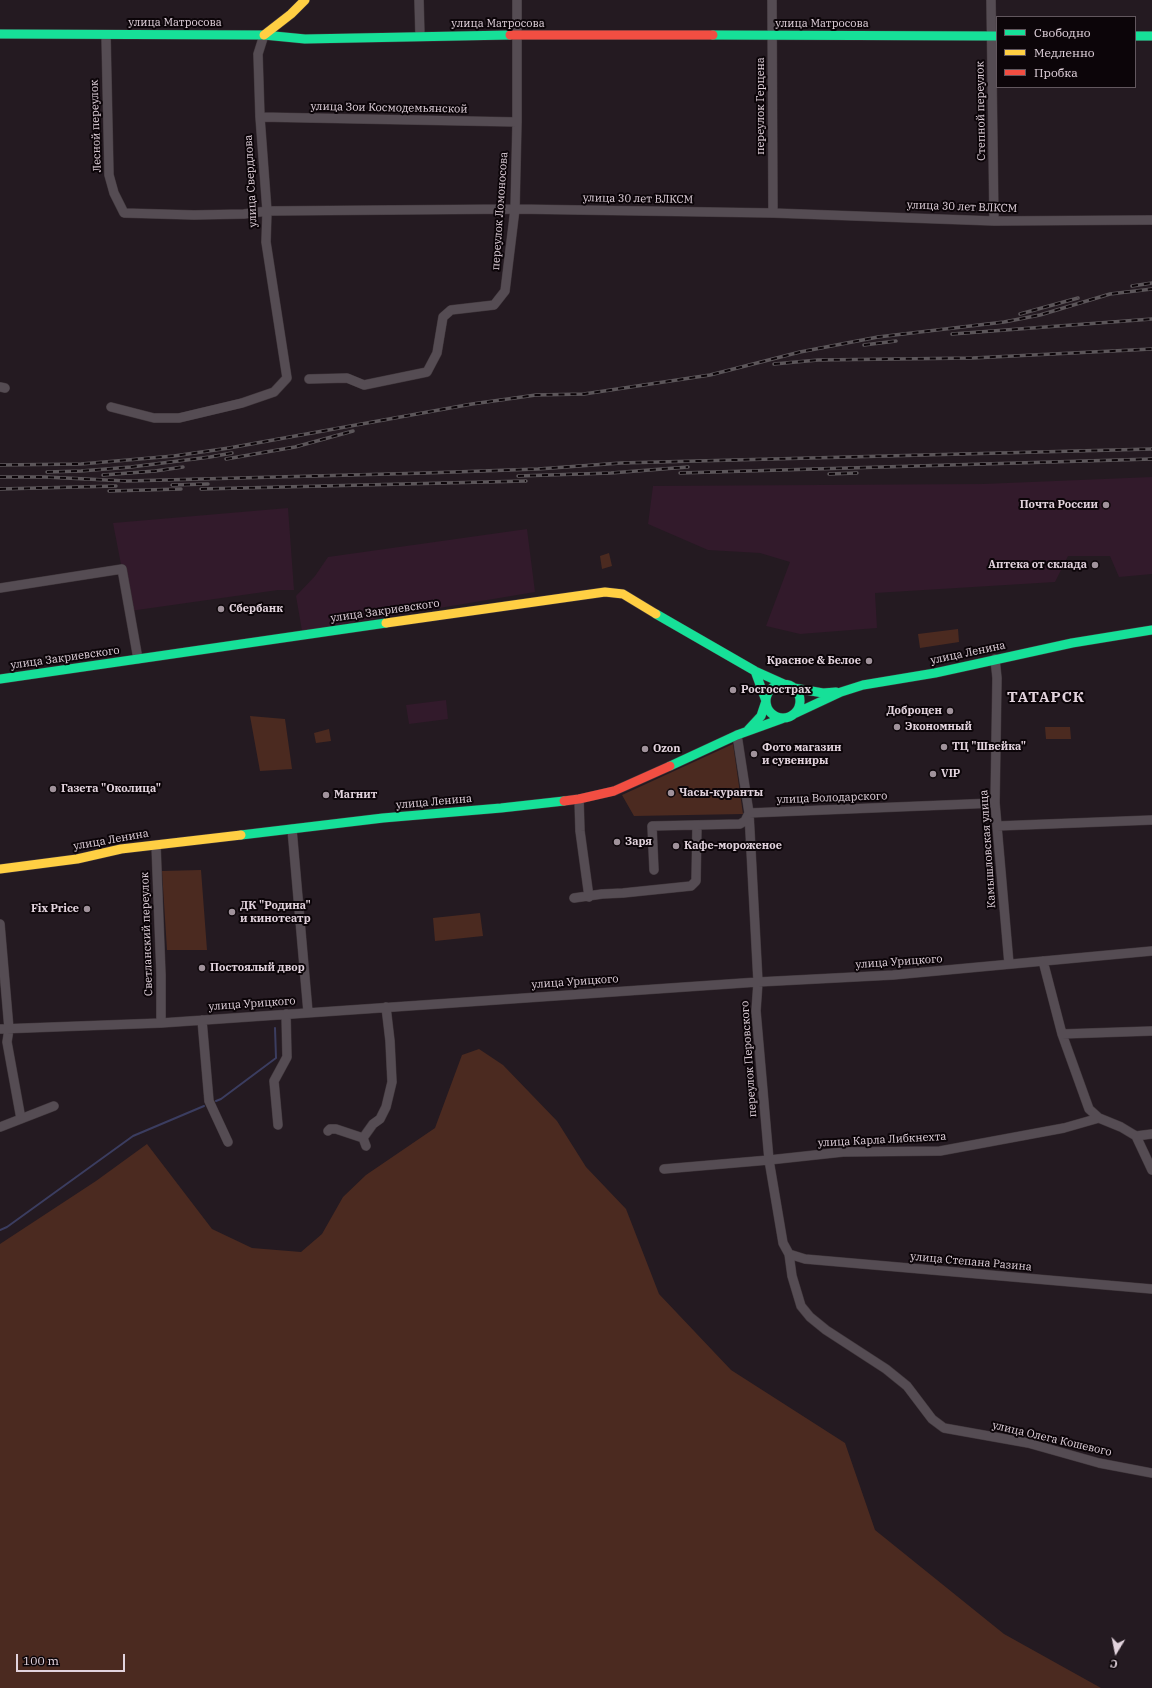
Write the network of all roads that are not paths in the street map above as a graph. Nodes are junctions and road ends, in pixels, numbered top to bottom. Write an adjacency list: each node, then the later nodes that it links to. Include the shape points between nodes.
1 (305, 0): 7 (main road)
2 (419, 0): 10 (street)
3 (517, 0): 8 (street, переулок Ломоносова)
4 (772, 0): 11 (street, переулок Герцена)
5 (991, 0): 12 (street, Степной переулок)
6 (0, 34): 9 (main road, улица Матросова)
7 (264, 35): 9 (main road, улица Матросова); 10 (main road, улица Матросова, via 305,39); 15 (street, улица Свердлова, via 258,54)
8 (516, 35): 10 (main road, улица Матросова); 11 (main road, улица Матросова); 16 (street, переулок Ломоносова)
9 (106, 36): 19 (street, Лесной переулок, via 109,175)
10 (420, 36)
11 (773, 36): 12 (main road, улица Матросова); 20 (street, переулок Герцена)
12 (994, 36): 22 (street, Степной переулок)
13 (1136, 36): 14 (main road)
14 (1152, 36)
15 (260, 117): 16 (street, улица Зои Космодемьянской); 18 (street, улица Свердлова)
16 (518, 122): 17 (street, переулок Ломоносова)
17 (515, 209): 18 (street, улица 30 лет ВЛКСМ); 20 (street, улица 30 лет ВЛКСМ); 23 (street, переулок Ломоносова, via 505,291 494,306 451,310 443,317 437,353 427,372 364,385 347,378)
18 (267, 211): 19 (street, улица 30 лет ВЛКСМ, via 230,214); 24 (street, улица Свердлова, via 266,242 286,378 274,392 242,403 179,418 154,418)
19 (124, 213)
20 (773, 213): 22 (street, улица 30 лет ВЛКСМ)
21 (1152, 220): 22 (street, улица 30 лет ВЛКСМ)
22 (994, 221)
23 (309, 379)
24 (111, 406)
25 (0, 588): 27 (street, via 122,569)
26 (1152, 630): 28 (main road, улица Ленина)
27 (138, 659): 29 (main road, улица Закриевского, via 605,592 623,594); 30 (main road, улица Закриевского)
28 (995, 659): 33 (main road, улица Ленина); 39 (street, Камышловская улица)
29 (755, 671): 31 (main road, улица Закриевского); 34 (main road)
30 (0, 679)
31 (784, 684): 32 (main road); 34 (main road, via 769,691)
32 (794, 688): 33 (main road, via 823,693); 35 (main road, via 800,698 798,710)
33 (841, 692): 35 (main road, улица Ленина)
34 (766, 701): 36 (main road, via 769,712); 37 (main road, via 756,723 749,730)
35 (794, 714): 36 (main road, улица Ленина)
36 (784, 718): 37 (main road, улица Ленина)
37 (737, 735): 38 (main road, улица Ленина, via 614,791); 40 (street, переулок Перовского)
38 (579, 799): 44 (main road, улица Ленина); 48 (street, via 580,830)
39 (995, 803): 40 (street, улица Володарского); 43 (street, Камышловская улица)
40 (749, 813): 42 (street, via 740,824); 54 (street, переулок Перовского)
41 (1152, 820): 43 (street)
42 (697, 825): 47 (street, via 652,826); 48 (street, via 696,881 691,886)
43 (997, 826): 53 (street, Камышловская улица)
44 (292, 829): 45 (main road, улица Ленина); 56 (street)
45 (156, 845): 46 (main road, улица Ленина); 59 (street, Светланский переулок)
46 (0, 869)
47 (654, 870)
48 (589, 897): 49 (street)
49 (574, 898)
50 (0, 924): 60 (street)
51 (1152, 951): 52 (street, улица Урицкого)
52 (1043, 961): 53 (street, улица Урицкого); 62 (street)
53 (1009, 964): 54 (street, улица Урицкого, via 893,975)
54 (758, 982): 55 (street, улица Урицкого); 72 (street, переулок Перовского, via 756,1011)
55 (386, 1007): 56 (street, улица Урицкого); 68 (street, via 392,1082 386,1107 364,1142 336,1129)
56 (308, 1012): 57 (street, улица Урицкого)
57 (286, 1014): 58 (street, улица Урицкого); 66 (street, via 287,1057 274,1081)
58 (202, 1020): 59 (street, улица Урицкого); 71 (street, via 209,1101)
59 (161, 1023): 60 (street, улица Урицкого)
60 (4, 1029): 65 (street)
61 (1152, 1031): 62 (street)
62 (1062, 1034): 64 (street, via 1089,1109)
63 (54, 1106): 65 (street)
64 (1099, 1118): 70 (street); 72 (street, улица Карла Либкнехта, via 1064,1128 940,1151 843,1152)
65 (21, 1119): 67 (street)
66 (278, 1125)
67 (0, 1127)
68 (328, 1131)
69 (1152, 1134): 70 (street)
70 (1136, 1136): 74 (street)
71 (228, 1142)
72 (769, 1160): 73 (street, улица Карла Либкнехта); 75 (street, переулок Перовского, via 782,1243)
73 (664, 1169)
74 (1152, 1170)
75 (789, 1254): 76 (street, улица Степана Разина, via 804,1259); 77 (street, переулок Перовского)
76 (1152, 1289)
77 (800, 1306): 78 (street, улица Олега Кошевого, via 826,1330 907,1386 932,1419 944,1428 1028,1443 1099,1463)
78 (1152, 1473)

